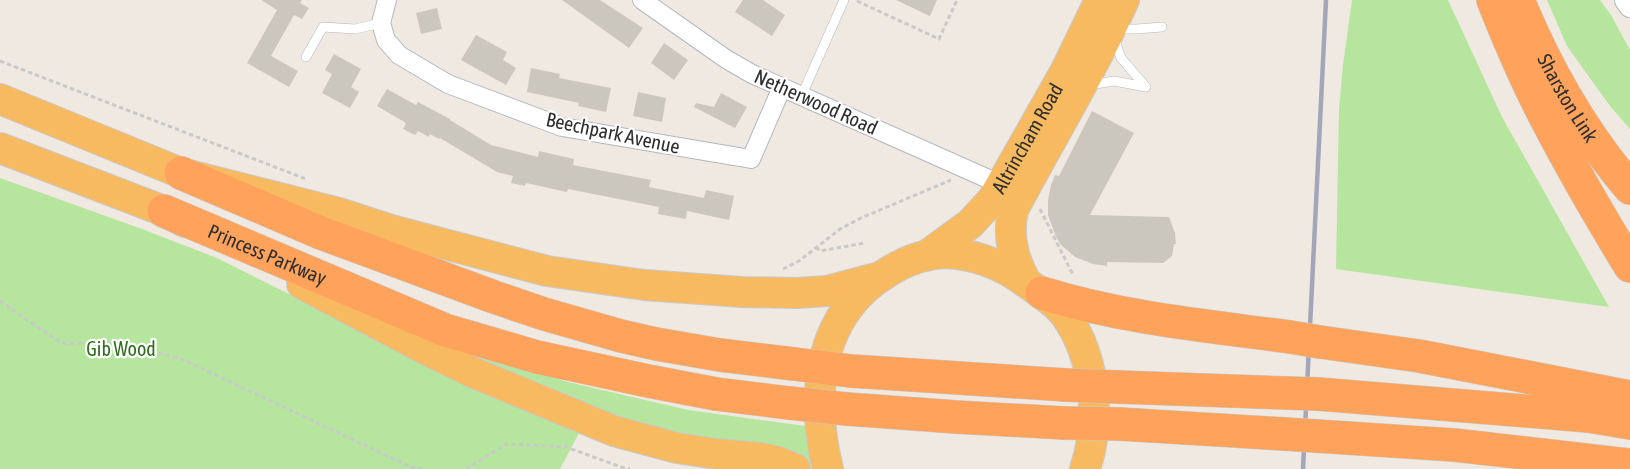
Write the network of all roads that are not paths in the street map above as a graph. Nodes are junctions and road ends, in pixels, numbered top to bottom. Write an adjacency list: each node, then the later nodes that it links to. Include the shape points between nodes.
1 (387, 0): 10 (street)
2 (642, 0): 15 (street, Netherwood Road, via 738,67)
3 (844, 0): 16 (lane)
4 (1100, 0): 20 (highway, Altrincham Road)
5 (1124, 0): 12 (highway, Altrincham Road)
6 (1492, 0): 24 (highway, via 1549,125)
7 (1518, 0): 21 (highway, Sharston Link, via 1574,112)
8 (1626, 0): 9 (street)
9 (1630, 6)
10 (381, 23): 13 (lane, via 355,29 323,27); 15 (street, Beechpark Avenue, via 386,40 399,55 448,84 562,127 751,159)
11 (1162, 27): 12 (lane)
12 (1111, 28): 14 (highway, Altrincham Road); 14 (lane, via 1121,58 1146,87 1114,81)
13 (306, 57)
14 (1081, 86): 26 (highway, Altrincham Road, via 1013,210 1011,245 1021,272)
15 (782, 87): 16 (street, Netherwood Road)
16 (801, 97): 20 (street, Netherwood Road)
17 (0, 99): 19 (highway, Princess Parkway)
18 (0, 148): 22 (highway, Princess Parkway)
19 (181, 173): 25 (highway, via 547,271 597,279 690,289 797,293 827,291); 28 (highway, Princess Parkway, bridge, via 321,233 494,297 656,344 851,371 1066,385 1302,393 1588,416)
20 (1002, 185): 23 (highway, Altrincham Road, via 982,212)
21 (1630, 188)
22 (164, 211): 29 (highway, Princess Parkway, bridge, via 445,330 537,357 684,388 847,409 1454,445); 30 (highway, via 474,373 614,431 686,450 761,458)
23 (926, 256): 25 (highway); 26 (highway, via 971,257 1012,272)
24 (1630, 266)
25 (880, 276): 31 (highway, via 847,309 829,342 821,370 818,407)
26 (1034, 288): 27 (highway, via 1080,293 1170,321 1419,356); 32 (highway, via 1065,316 1087,364 1094,417)
27 (1630, 397)
28 (1630, 423)
29 (1630, 465)
30 (795, 469)
31 (828, 469)
32 (1085, 469)

